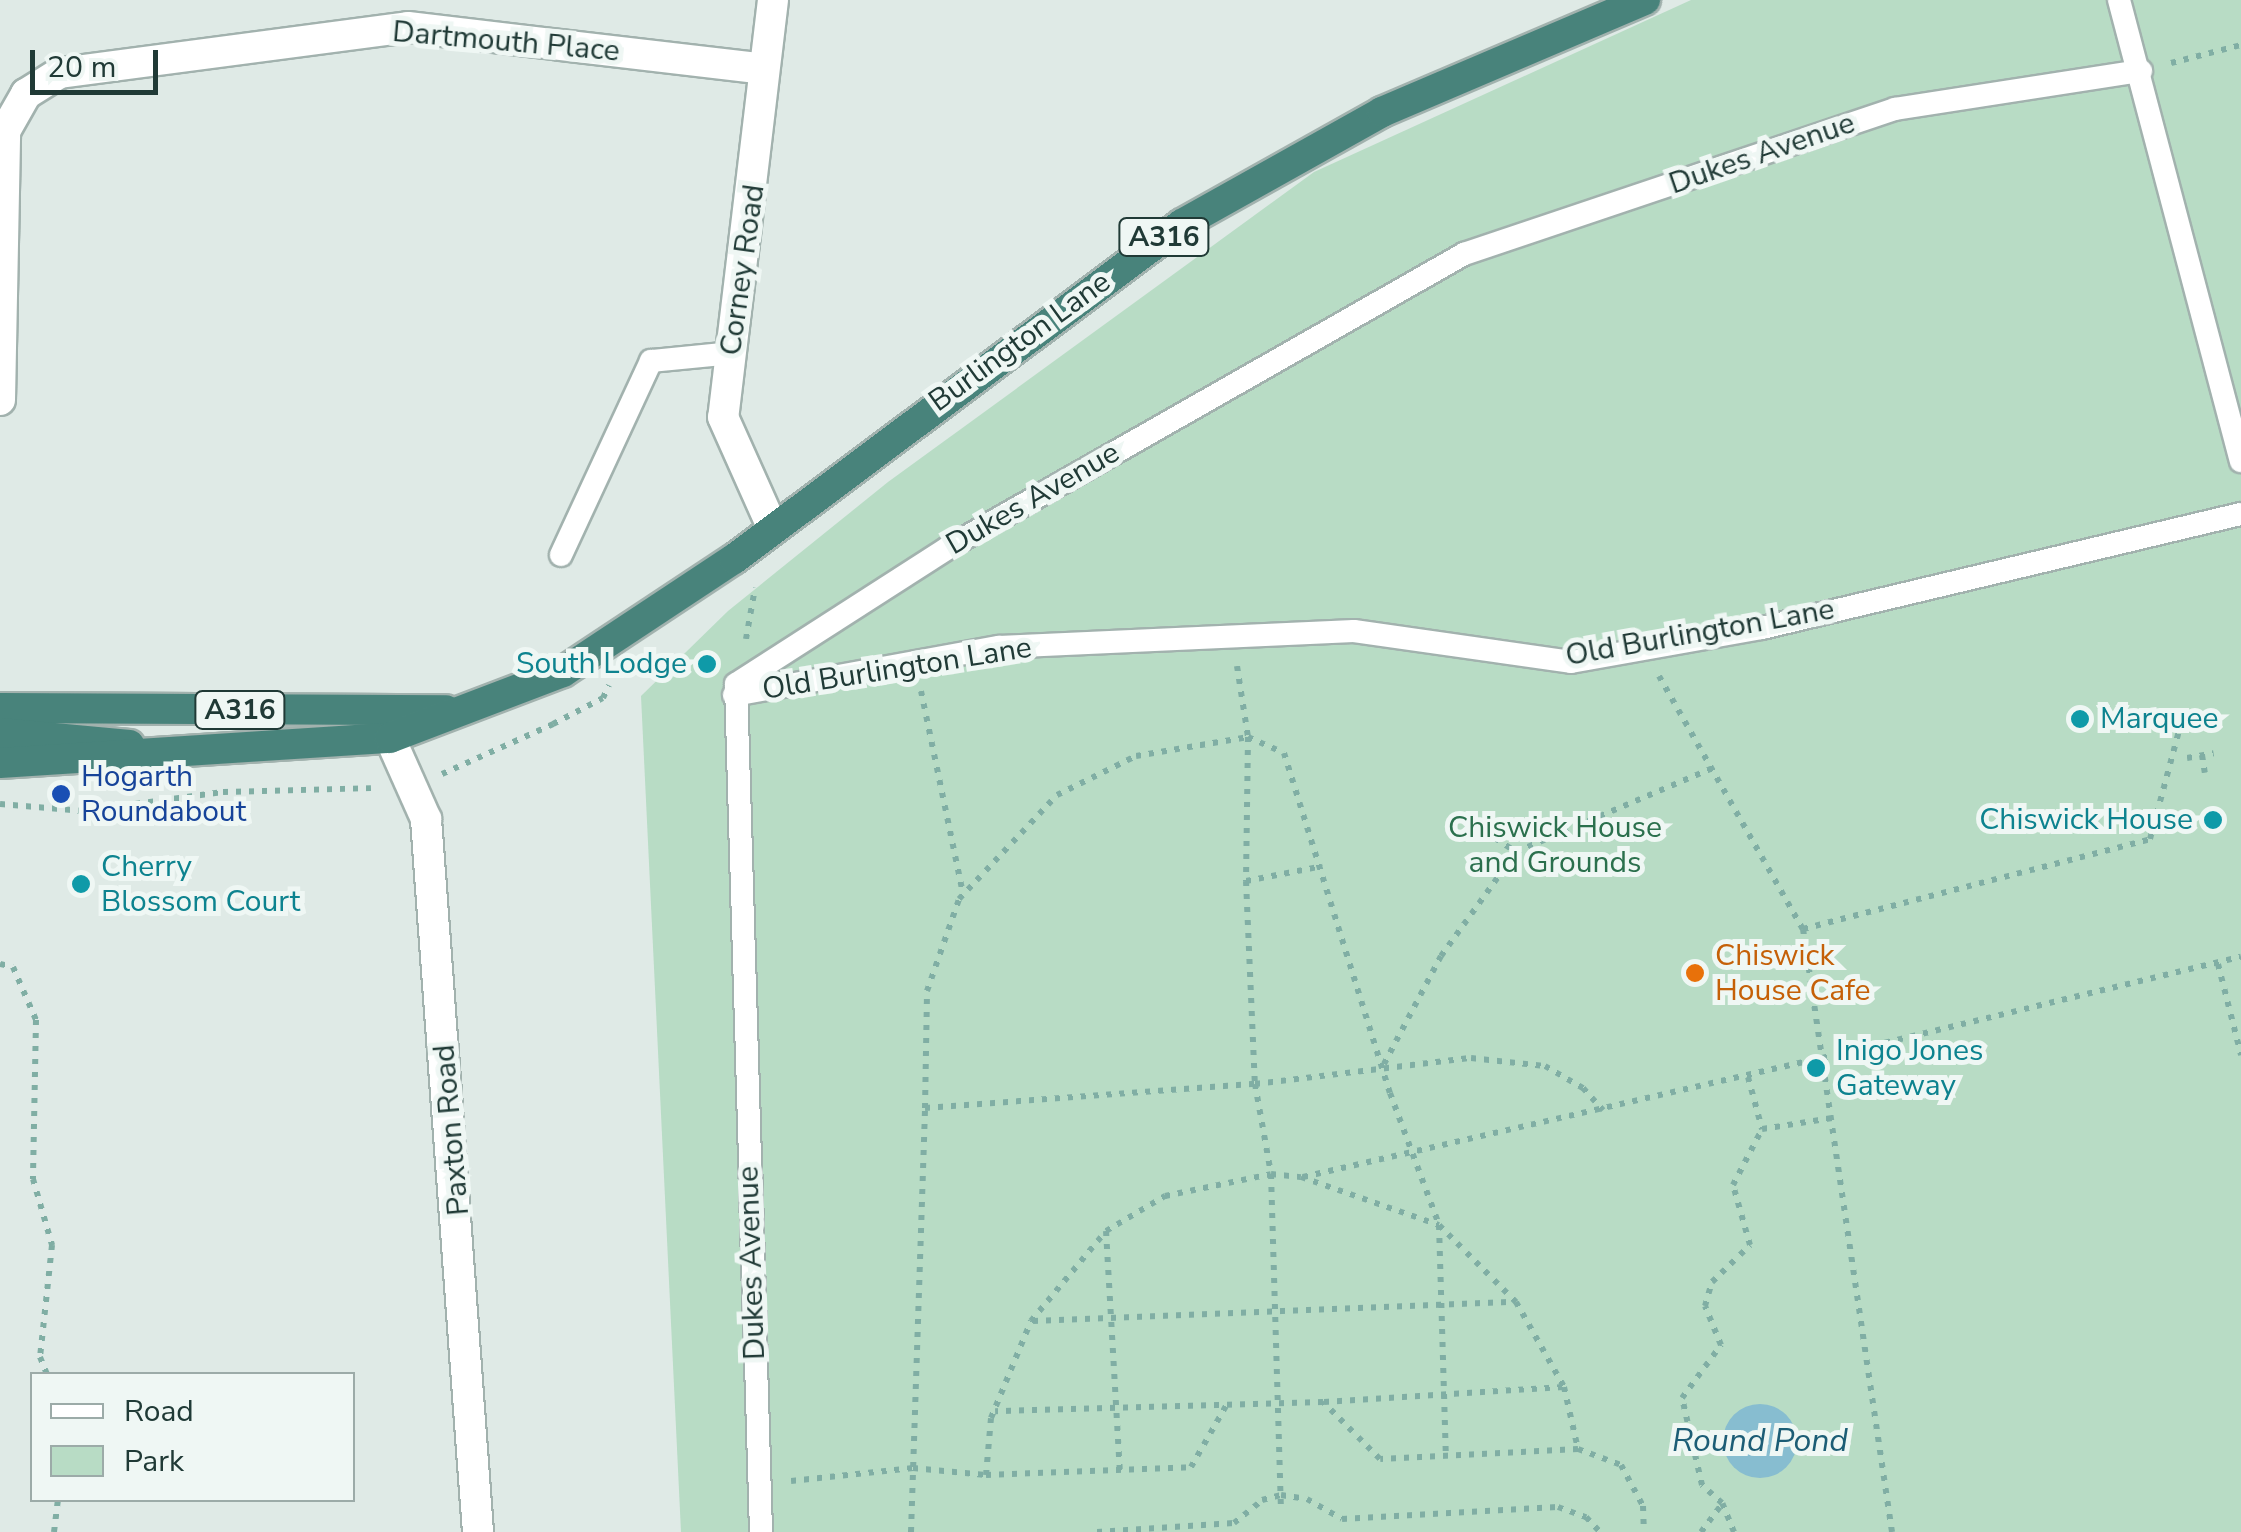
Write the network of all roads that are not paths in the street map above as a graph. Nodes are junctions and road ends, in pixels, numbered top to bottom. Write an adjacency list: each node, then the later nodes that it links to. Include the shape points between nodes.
1 (773, 0): 4 (street, Corney Road)
2 (1645, 0): 11 (highway, Burlington Lane / A316, via 1382,112 1182,224)
3 (2120, 0): 5 (lane)
4 (764, 68): 6 (street, Dartmouth Place, via 408,28 60,73 26,94 5,131); 7 (street, Corney Road)
5 (2140, 71): 9 (lane); 13 (lane, Dukes Avenue, via 1896,109 1464,254 948,547 736,684)
6 (1, 244): 8 (street, Dartmouth Place)
7 (732, 353): 11 (street, Corney Road, via 723,417); 12 (lane, via 651,361)
8 (0, 400)
9 (2241, 460)
10 (2241, 514): 13 (lane, Old Burlington Lane, via 1762,628 1572,662 1354,631 999,647)
11 (773, 529): 15 (highway, Burlington Lane / A316, via 612,645)
12 (561, 555)
13 (734, 695): 21 (lane, Dukes Avenue)
14 (0, 708): 15 (highway, Burlington Lane / A316)
15 (479, 708): 17 (highway, Burlington Lane / A316)
16 (0, 733): 18 (highway, A316, via 78,736)
17 (390, 738): 18 (highway, Burlington Lane / A316); 20 (street, Paxton Road, via 406,761 426,818)
18 (177, 754): 19 (highway, Burlington Lane / A316)
19 (0, 762)
20 (478, 1532)
21 (761, 1532)

